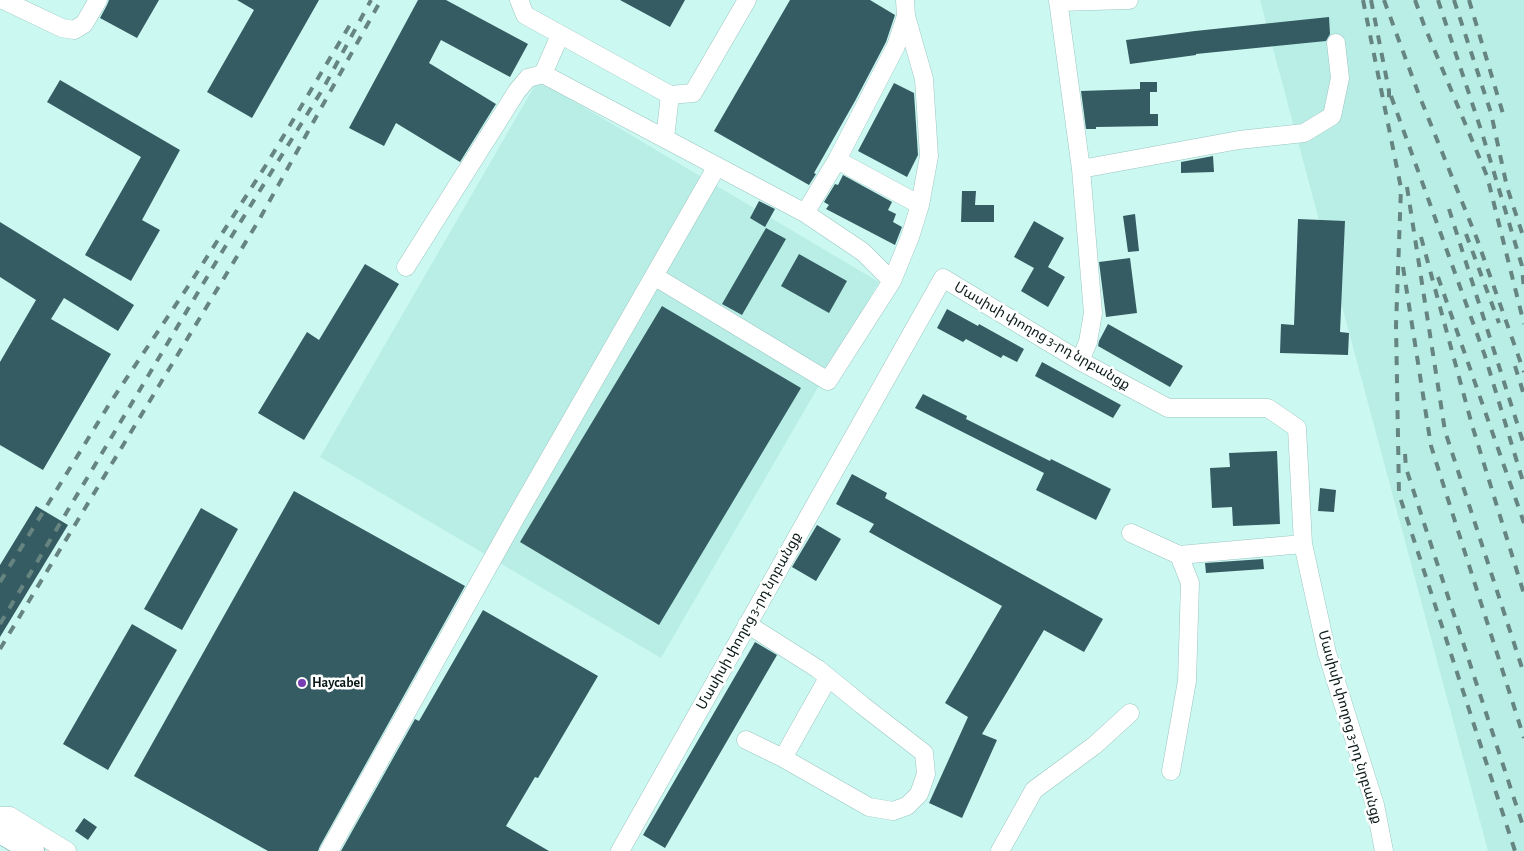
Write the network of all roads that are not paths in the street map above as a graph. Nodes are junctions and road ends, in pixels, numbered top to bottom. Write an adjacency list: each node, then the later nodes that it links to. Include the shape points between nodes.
1 (3, 0): 2 (street, via 62,28 74,30 84,24)
2 (98, 0)
3 (519, 0): 8 (street, via 525,15)
4 (747, 0): 11 (street, via 694,93)
5 (1129, 0): 6 (street)
6 (1058, 1): 15 (street)
7 (906, 8): 13 (street, via 896,46); 16 (street, via 924,79 929,156)
8 (560, 35): 10 (street); 11 (street)
9 (1336, 43): 15 (street, via 1340,78 1332,116 1304,133 1240,140)
10 (543, 74): 12 (street); 18 (street, via 528,78 517,92)
11 (670, 95): 12 (street)
12 (665, 138): 14 (street)
13 (837, 160): 16 (street); 17 (street)
14 (717, 166): 17 (street); 19 (street)
15 (1081, 169): 21 (street, via 1093,313 1088,342)
16 (920, 205): 20 (street)
17 (805, 213): 20 (street, via 863,252)
18 (406, 267)
19 (654, 276): 20 (street, via 828,381); 35 (street)
20 (892, 281)
21 (1080, 360): 23 (street, Մասիսի փողոց 3-րդ նրբանցք, via 1168,408 1268,408 1297,428); 25 (street, Մասիսի փողոց 3-րդ նրբանցք, via 943,278)
22 (1131, 533): 24 (street)
23 (1303, 544): 24 (street); 38 (street, Մասիսի փողոց 3-րդ նրբանցք, via 1326,653 1375,805)
24 (1179, 555): 30 (street, via 1190,583 1187,681)
25 (748, 624): 26 (street); 36 (street, Մասիսի փողոց 3-րդ նրբանցք)
26 (828, 678): 29 (street); 29 (street, via 924,753 926,774 919,794 907,806 893,811 868,806)
27 (1130, 714): 37 (street, via 1095,745 1034,790)
28 (746, 740): 29 (street)
29 (783, 758)
30 (1171, 771)
31 (0, 816): 34 (street, via 10,816)
32 (0, 832): 33 (main road)
33 (33, 851)
34 (67, 851)
35 (329, 851)
36 (620, 851)
37 (1000, 851)
38 (1384, 851)

